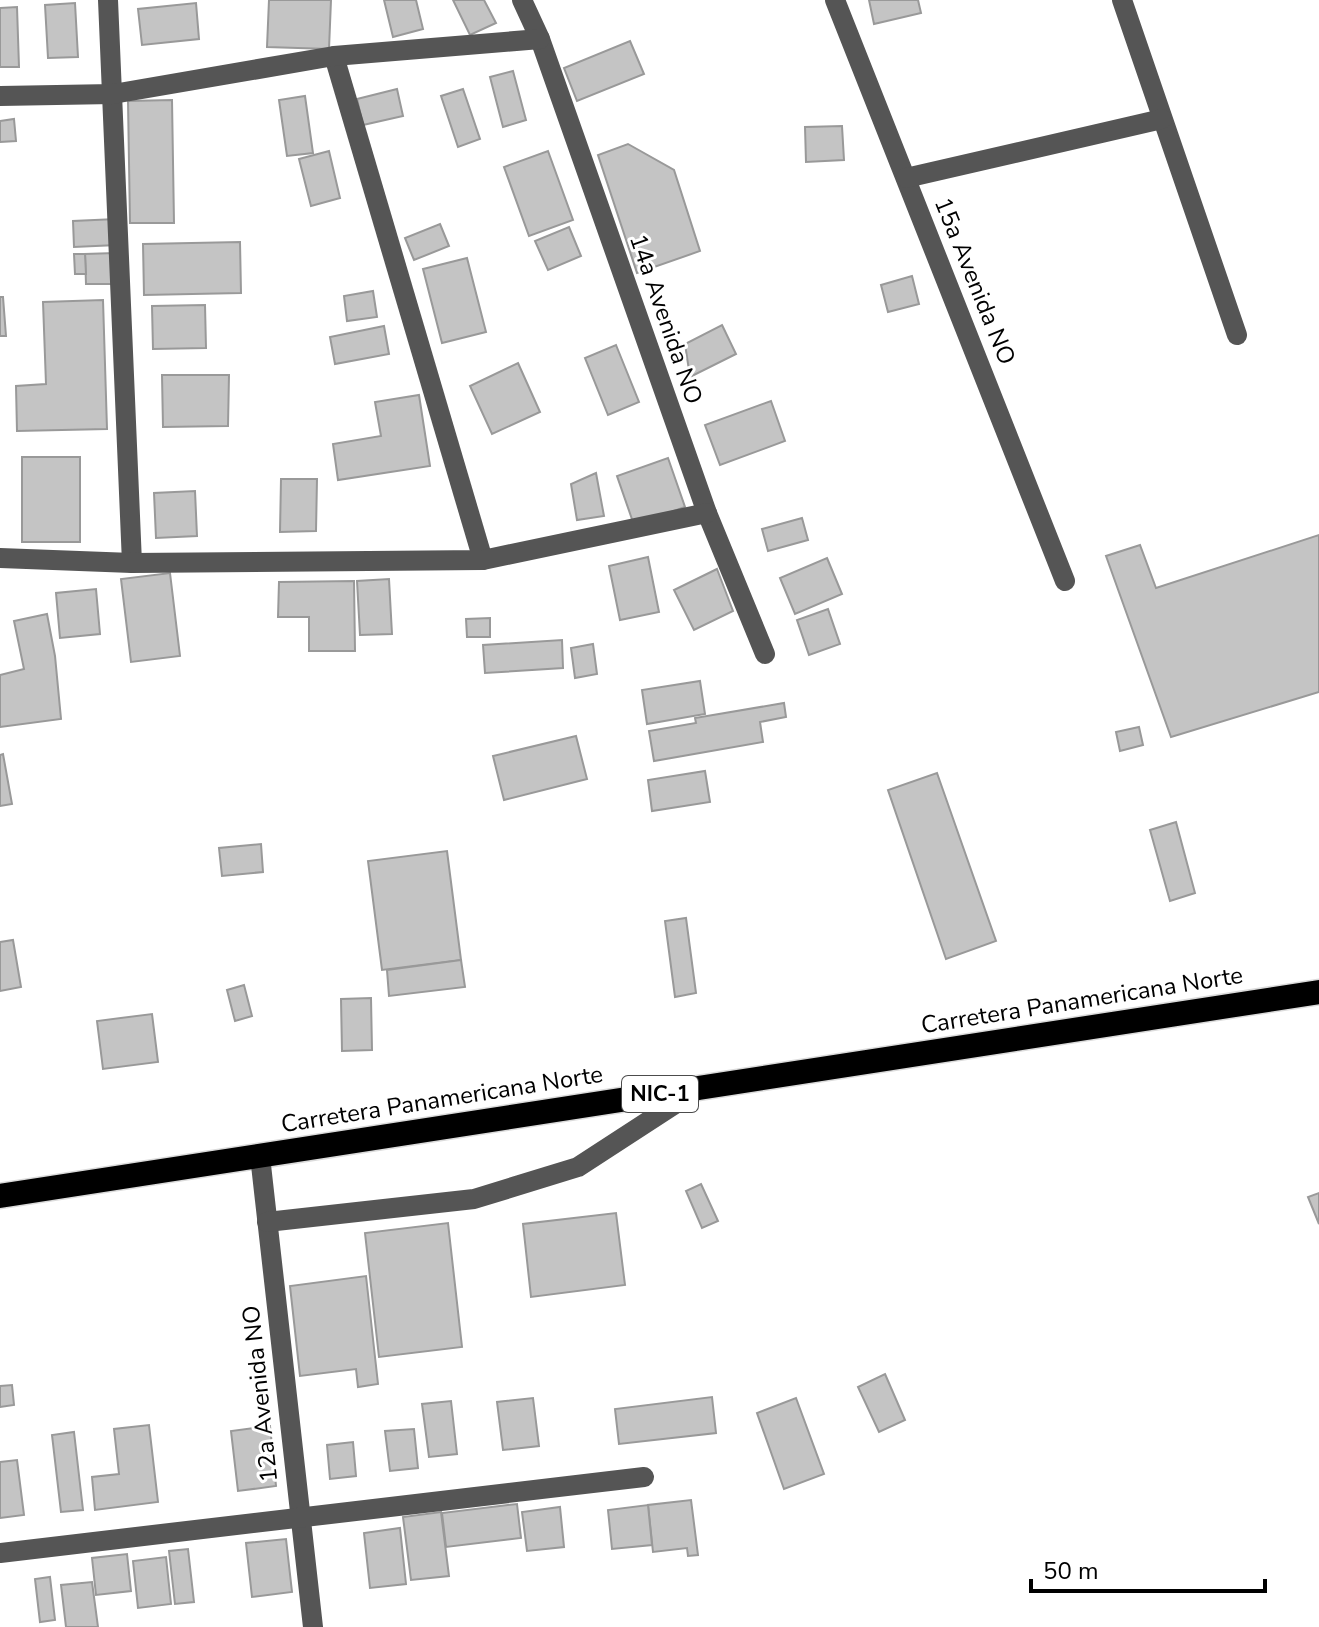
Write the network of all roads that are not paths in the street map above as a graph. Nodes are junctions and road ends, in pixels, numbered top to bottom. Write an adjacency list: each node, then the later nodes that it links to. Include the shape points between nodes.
1 (108, 0): 7 (street)
2 (522, 0): 5 (street, 14a Avenida NO)
3 (835, 0): 10 (street, 15a Avenida NO)
4 (1122, 0): 9 (street)
5 (540, 39): 6 (street); 12 (street, 14a Avenida NO)
6 (334, 56): 7 (street); 14 (street)
7 (113, 94): 8 (street); 15 (street)
8 (0, 96)
9 (1162, 119): 10 (street); 11 (street)
10 (906, 178): 16 (street, 15a Avenida NO)
11 (1237, 335)
12 (707, 513): 14 (street); 17 (street, 14a Avenida NO)
13 (0, 558): 15 (street)
14 (483, 560): 15 (street)
15 (132, 563)
16 (1065, 581)
17 (765, 654)
18 (1319, 992): 19 (highway, Carretera Panamericana Norte / NIC-1)
19 (700, 1088): 20 (highway, Carretera Panamericana Norte / NIC-1); 22 (street, via 563,1172 474,1199)
20 (260, 1156): 21 (highway, Carretera Panamericana Norte / NIC-1); 22 (street, 12a Avenida NO)
21 (0, 1196)
22 (267, 1222): 24 (street, 12a Avenida NO)
23 (644, 1477): 24 (street)
24 (300, 1518): 25 (street); 26 (street, 12a Avenida NO)
25 (0, 1553)
26 (313, 1627)

